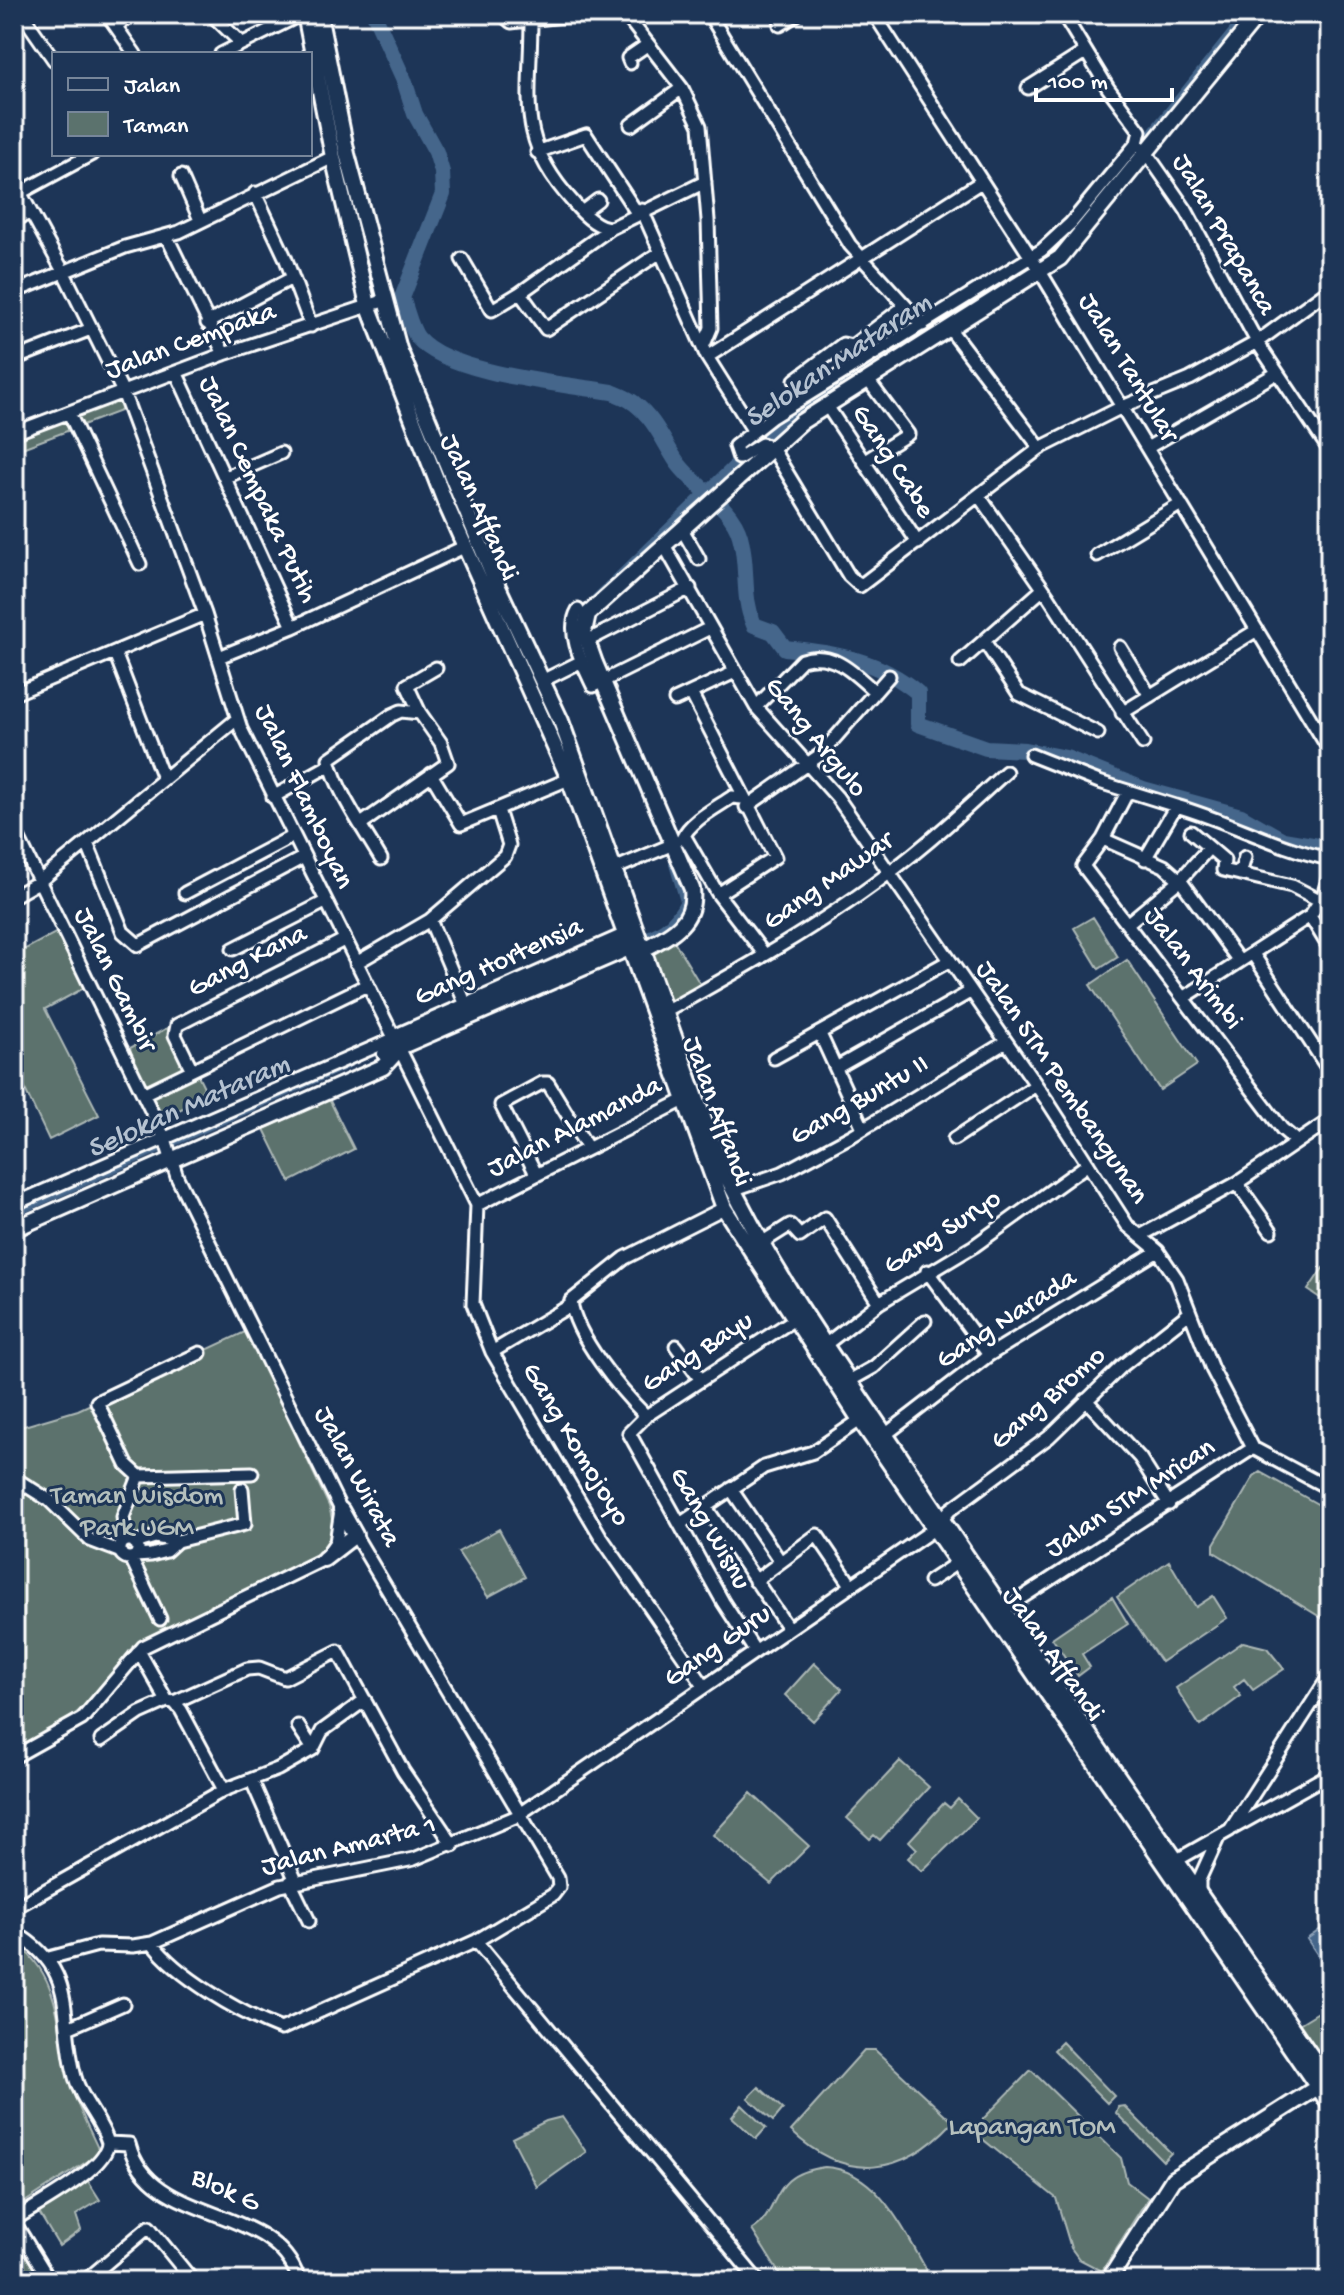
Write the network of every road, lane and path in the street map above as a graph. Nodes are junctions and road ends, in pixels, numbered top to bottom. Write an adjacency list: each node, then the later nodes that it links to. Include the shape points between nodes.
1 (107, 14): 17 (street)
2 (130, 14): 17 (street)
3 (211, 14): 18 (street)
4 (304, 14): 18 (street); 22 (main road, Jalan Affandi)
5 (319, 14): 56 (main road, Jalan Affandi, via 347,154)
6 (502, 14): 15 (street, via 509,21)
7 (580, 14): 15 (street)
8 (625, 14): 19 (street)
9 (709, 14): 48 (street)
10 (797, 14): 16 (street)
11 (874, 14): 36 (street, Jalan Tantular)
12 (1063, 14): 23 (street, Jalan Prapanca)
13 (1259, 14): 30 (main road)
14 (28, 16): 25 (street)
15 (531, 20): 31 (street, via 529,97)
16 (780, 25)
17 (117, 26): 20 (street)
18 (241, 43): 21 (street)
19 (647, 45): 26 (street, via 628,58); 27 (street)
20 (134, 52)
21 (225, 52)
22 (312, 52)
23 (1085, 52): 28 (street); 30 (street, Jalan Prapanca, via 1140,131)
24 (312, 53): 33 (main road, Jalan Affandi)
25 (52, 57)
26 (630, 63)
27 (682, 88): 29 (street); 35 (street, via 700,126)
28 (1028, 88)
29 (631, 125)
30 (1142, 147): 50 (main road, via 1066,251); 64 (street, Jalan Prapanca, via 1186,210)
31 (537, 152): 40 (street); 41 (street, via 586,135)
32 (87, 156): 37 (street)
33 (333, 157): 38 (street); 57 (main road, Jalan Affandi)
34 (181, 176): 44 (street)
35 (705, 182): 41 (street); 65 (street, via 711,328)
36 (981, 182): 48 (street); 50 (street, Jalan Tantular)
37 (17, 187): 42 (street, Jalan Flamboyan)
38 (255, 193): 44 (street); 52 (street)
39 (598, 200): 40 (street)
40 (582, 212): 45 (street)
41 (640, 212): 45 (street); 47 (street)
42 (30, 213): 43 (street); 51 (street, Jalan Flamboyan)
43 (14, 220)
44 (200, 220): 46 (street)
45 (611, 228): 54 (street)
46 (167, 237): 51 (street, via 125,247); 59 (street)
47 (659, 253): 54 (street, via 547,329); 65 (street)
48 (860, 258): 58 (street); 65 (street)
49 (462, 259): 54 (street, via 492,310)
50 (1036, 265): 60 (street); 62 (main road); 74 (street, Jalan Tantular)
51 (64, 273): 53 (street); 63 (street, Jalan Flamboyan)
52 (292, 278): 59 (street); 61 (street)
53 (14, 292)
54 (520, 293)
55 (1327, 296): 64 (street)
56 (386, 300): 57 (street, Jalan Cempaka); 112 (main road, Jalan Affandi, via 399,349)
57 (368, 305): 61 (street, Jalan Cempaka); 90 (main road, Jalan Affandi)
58 (905, 306): 60 (street); 70 (street)
59 (207, 323): 66 (street)
60 (923, 325): 76 (street)
61 (311, 326): 66 (street, Jalan Cempaka)
62 (949, 328): 71 (main road); 79 (street)
63 (91, 329): 67 (street); 72 (street, Jalan Flamboyan)
64 (1257, 342): 68 (street, Jalan Prapanca); 74 (street, via 1190,379)
65 (705, 352): 76 (street)
66 (224, 354): 69 (street, Jalan Cempaka)
67 (14, 359)
68 (1277, 373): 80 (street); 81 (street, Jalan Prapanca)
69 (177, 374): 72 (street, Jalan Cempaka); 84 (street, Jalan Cempaka Putih)
70 (795, 380)
71 (868, 380): 73 (main road); 83 (street, via 908,434)
72 (123, 392): 75 (street, Jalan Cempaka); 97 (street, Jalan Flamboyan)
73 (827, 406): 78 (main road); 83 (street, Gang Cabe)
74 (1122, 407): 79 (street); 80 (street, Jalan Tantular)
75 (69, 413): 77 (street, Jalan Cempaka); 93 (street)
76 (753, 430): 78 (street, via 735,446 737,457 762,444)
77 (14, 433)
78 (772, 448): 87 (main road); 88 (street, via 835,557 860,586)
79 (1040, 448): 85 (street)
80 (1147, 448): 86 (street, Jalan Tantular)
81 (1330, 451)
82 (281, 453): 84 (street)
83 (865, 461): 88 (street, Gang Cabe)
84 (226, 477): 98 (street, Jalan Cempaka Putih)
85 (979, 496): 88 (street); 95 (street)
86 (1181, 504): 91 (street); 100 (street, Jalan Tantular)
87 (683, 531): 89 (main road); 92 (street)
88 (918, 543)
89 (664, 545): 94 (street, Gang Argulo); 101 (main road, via 590,610 584,627)
90 (466, 546): 98 (street); 112 (main road, Jalan Affandi)
91 (1097, 555)
92 (699, 559)
93 (140, 564)
94 (690, 588): 99 (street, Gang Argulo); 101 (street)
95 (1042, 590): 102 (street); 120 (street)
96 (578, 610): 106 (street, via 573,625)
97 (205, 614): 104 (street); 105 (street, Jalan Flamboyan)
98 (293, 627): 105 (street)
99 (710, 628): 109 (street, Gang Argulo); 111 (street)
100 (1257, 630): 116 (street); 124 (street, Jalan Tantular)
101 (587, 641): 111 (main road)
102 (984, 641): 107 (street); 122 (street, via 1019,694)
103 (1120, 647): 116 (street)
104 (115, 653): 115 (street); 130 (street)
105 (219, 657): 121 (street, Jalan Flamboyan)
106 (582, 661): 111 (street); 112 (street)
107 (960, 662)
108 (436, 668): 119 (street, via 407,685)
109 (735, 672): 114 (street); 118 (street, Gang Argulo)
110 (889, 676): 113 (street)
111 (599, 683): 143 (main road)
112 (536, 684): 131 (main road, Jalan Affandi); 150 (main road, Jalan Affandi, via 561,721)
113 (875, 692): 118 (street, via 839,662 812,657 802,660); 127 (street)
114 (691, 693): 117 (street); 134 (street)
115 (14, 694)
116 (1150, 696): 120 (street)
117 (675, 700)
118 (756, 707): 127 (street, Gang Argulo)
119 (420, 713): 126 (street, via 392,715 330,755); 129 (street, via 448,758)
120 (1122, 713): 123 (street)
121 (237, 719): 130 (street); 133 (street, Jalan Flamboyan)
122 (1098, 733)
123 (1143, 743)
124 (1330, 751)
125 (1031, 755): 132 (street)
126 (330, 765): 133 (street); 137 (street)
127 (808, 766): 134 (street); 152 (street, Gang Argulo, via 837,797)
128 (1006, 772): 152 (street, Gang Mawar)
129 (431, 774): 136 (street, via 461,824); 137 (street)
130 (163, 778): 142 (street)
131 (569, 779): 136 (street); 165 (main road, Jalan Affandi)
132 (1128, 791): 135 (street); 141 (street)
133 (273, 797): 140 (street, Jalan Flamboyan)
134 (744, 803): 143 (street, via 732,797); 157 (street, via 775,857)
135 (1176, 806): 148 (street); 149 (street)
136 (498, 810): 162 (street, via 509,845 505,856)
137 (361, 824): 147 (street)
138 (14, 829): 155 (street, Jalan Gambir)
139 (1191, 832): 144 (street)
140 (293, 836): 145 (street, Jalan Flamboyan); 156 (street)
141 (1103, 839): 148 (street); 163 (street, Jalan Arimbi, via 1082,864)
142 (87, 843): 145 (street, via 123,932 138,945); 155 (street)
143 (672, 845): 150 (street); 157 (street); 165 (main road, via 692,889 691,910 683,925)
144 (1209, 848): 153 (street, via 1224,860 1223,870); 154 (street)
145 (304, 857): 160 (street, Jalan Flamboyan)
146 (1245, 857): 153 (street)
147 (381, 859)
148 (1145, 859): 154 (street)
149 (1330, 859)
150 (614, 869): 165 (main road, Jalan Affandi)
151 (1330, 873): 159 (street)
152 (887, 874): 169 (street, Gang Mawar); 170 (street, Jalan STM Pembangunan)
153 (1240, 874): 159 (street, via 1292,886)
154 (1180, 880): 163 (street); 171 (street)
155 (40, 881): 158 (street); 186 (street, Jalan Gambir)
156 (185, 893)
157 (718, 894): 169 (street)
158 (14, 896)
159 (1321, 901): 161 (street)
160 (325, 902): 164 (street, Jalan Flamboyan); 166 (street)
161 (1310, 916): 167 (street); 168 (street)
162 (430, 920): 172 (street); 176 (street)
163 (1128, 923): 175 (street, Jalan Arimbi)
164 (344, 940): 172 (street, Jalan Flamboyan); 183 (street, Gang Kana, via 177,1025 173,1031)
165 (636, 941): 176 (main road, Gang Hortensia); 177 (main road, Jalan Affandi); 179 (main road, Gang Hortensia); 187 (main road, Jalan Affandi)
166 (233, 949)
167 (1330, 949)
168 (1253, 954): 171 (street); 184 (street)
169 (765, 955): 177 (street, Gang Mawar)
170 (949, 961): 174 (street, Jalan STM Pembangunan); 178 (street)
171 (1239, 961): 175 (street)
172 (356, 963): 173 (street, Jalan Flamboyan)
173 (367, 985): 179 (street, Jalan Flamboyan); 183 (street)
174 (970, 992): 180 (street, Jalan STM Pembangunan); 182 (street)
175 (1185, 997): 190 (street, Jalan Arimbi)
176 (466, 1005): 179 (main road, Gang Hortensia)
177 (665, 1012): 187 (main road, Jalan Affandi)
178 (820, 1034): 181 (street); 182 (street)
179 (395, 1042): 194 (street); 194 (main road, via 383,1067); 201 (street, Jalan Flamboyan)
180 (1006, 1042): 185 (street, Jalan STM Pembangunan); 189 (street, Gang Buntu II)
181 (774, 1058)
182 (836, 1068): 189 (street)
183 (192, 1070): 186 (street)
184 (1330, 1072)
185 (1036, 1085): 191 (street); 196 (street, Jalan STM Pembangunan)
186 (143, 1094): 194 (street, Jalan Gambir)
187 (689, 1097): 193 (street, Jalan Alamanda); 199 (main road, Jalan Affandi); 202 (main road, Jalan Affandi)
188 (1330, 1120): 192 (street)
189 (863, 1128): 199 (street, Gang Buntu II, via 782,1173)
190 (1282, 1129): 192 (street, Jalan Arimbi); 195 (street)
191 (954, 1139)
192 (1296, 1141): 195 (street)
193 (587, 1147): 197 (street, Jalan Alamanda); 197 (street, via 548,1083 542,1083 501,1105)
194 (168, 1148): 200 (street); 203 (main road); 204 (main road); 235 (street, Jalan Wirata)
195 (1278, 1154): 198 (street)
196 (1088, 1164): 207 (street, Jalan STM Pembangunan, via 1127,1225); 208 (street, Gang Suryo, via 974,1246)
197 (536, 1174): 201 (street, Jalan Alamanda)
198 (1237, 1183): 205 (street); 207 (street, via 1158,1229)
199 (732, 1190): 206 (main road, Jalan Affandi)
200 (14, 1204)
201 (477, 1205): 216 (street, Gang Komojoyo, via 473,1304)
202 (724, 1208): 206 (main road, Jalan Affandi); 210 (street, via 625,1258 574,1296)
203 (14, 1219)
204 (14, 1229)
205 (1271, 1231)
206 (755, 1243): 209 (street, via 790,1225 800,1236 825,1218); 212 (main road, Jalan Affandi); 214 (main road, Jalan Affandi)
207 (1149, 1244): 211 (street, Jalan STM Pembangunan, via 1177,1279); 218 (street, Gang Narada)
208 (927, 1271): 209 (street, Gang Suryo); 218 (street)
209 (879, 1303): 214 (street, Gang Suryo)
210 (571, 1305): 216 (street); 222 (street, via 606,1368)
211 (1188, 1314): 221 (street, Gang Bromo); 226 (street, Jalan STM Pembangunan)
212 (793, 1320): 219 (street, Gang Bayu); 223 (main road, Jalan Affandi)
213 (925, 1321): 220 (street, via 874,1367)
214 (825, 1345): 220 (main road, Jalan Affandi)
215 (676, 1346): 219 (street)
216 (492, 1352): 254 (street, Gang Komojoyo, via 601,1537)
217 (200, 1353): 228 (street, via 97,1402 127,1465)
218 (989, 1355): 225 (street, Gang Narada)
219 (701, 1380): 222 (street, Gang Bayu)
220 (849, 1381): 225 (main road, Jalan Affandi)
221 (1086, 1400): 233 (street, via 1140,1458); 237 (street, Gang Bromo, via 1049,1437)
222 (646, 1416): 224 (street, Gang Bayu)
223 (860, 1420): 231 (street, via 813,1452 776,1461); 237 (main road, Jalan Affandi)
224 (631, 1429): 236 (street, Gang Wisnu, via 629,1438)
225 (885, 1435): 237 (main road, Jalan Affandi)
226 (1253, 1448): 232 (street); 233 (street, Jalan STM Mrican)
227 (252, 1473): 228 (street)
228 (139, 1476): 240 (street, via 123,1517)
229 (14, 1478): 240 (street, via 49,1500 90,1540)
230 (242, 1489): 239 (street, via 245,1524)
231 (731, 1489): 234 (street); 243 (street)
232 (1330, 1489)
233 (1169, 1504): 248 (street, Jalan STM Mrican)
234 (705, 1506): 236 (street); 245 (street)
235 (341, 1510): 238 (main road, Jalan Wirata); 242 (street, via 336,1542)
236 (680, 1524): 252 (street, Gang Wisnu)
237 (938, 1524): 244 (main road, Jalan Affandi); 247 (street, Gang Guru); 248 (main road, Jalan Affandi)
238 (355, 1535): 242 (main road); 266 (street, Jalan Wirata)
239 (177, 1541): 240 (street, via 155,1537); 241 (street, via 166,1551)
240 (127, 1545): 241 (street, via 125,1558)
241 (133, 1557): 249 (street)
242 (324, 1559): 251 (street)
243 (780, 1561): 245 (street); 247 (street, via 817,1535)
244 (957, 1563): 246 (street); 248 (main road, Jalan Affandi)
245 (755, 1581): 250 (street)
246 (930, 1581)
247 (851, 1585): 250 (street, Gang Guru)
248 (998, 1613): 262 (main road, Jalan Affandi)
249 (160, 1619)
250 (788, 1628): 252 (street, Gang Guru)
251 (139, 1651): 256 (street); 260 (street, via 82,1719)
252 (755, 1651): 254 (street, Gang Guru)
253 (1330, 1675): 267 (street)
254 (704, 1686): 266 (street, Gang Guru)
255 (365, 1700): 256 (street, via 337,1650 290,1676 253,1667); 259 (street, via 322,1731); 268 (street, via 403,1771)
256 (170, 1702): 258 (street, via 140,1713); 265 (street, via 210,1758)
257 (298, 1726): 259 (street)
258 (101, 1740)
259 (313, 1749): 264 (street)
260 (14, 1757)
261 (1330, 1765): 263 (street)
262 (1113, 1776): 269 (main road, Jalan Affandi); 280 (main road, Jalan Affandi)
263 (1325, 1777): 267 (street)
264 (252, 1781): 265 (street); 270 (street)
265 (224, 1790): 272 (street)
266 (522, 1813): 268 (street, Jalan Amarta 1); 275 (street, Jalan Wirata, via 559,1887)
267 (1226, 1832): 269 (street); 271 (street, via 1212,1847)
268 (453, 1845): 270 (street, Jalan Amarta 1, via 392,1864)
269 (1177, 1860): 271 (main road, Jalan Affandi)
270 (293, 1882): 273 (street); 276 (street, Jalan Amarta 1)
271 (1199, 1892): 280 (main road, Jalan Affandi)
272 (14, 1908)
273 (309, 1921)
274 (14, 1932): 277 (street)
275 (476, 1941): 276 (street, via 281,2029 185,1977); 288 (street)
276 (152, 1943): 277 (street, Jalan Amarta 1, via 98,1945)
277 (49, 1958): 279 (street)
278 (123, 2004): 279 (street)
279 (68, 2028): 282 (street, via 74,2076)
280 (1325, 2084): 281 (main road, Jalan Affandi); 289 (main road, via 1173,2179)
281 (1330, 2105)
282 (108, 2147): 283 (street, via 97,2165); 284 (street, Blok G, via 130,2148 142,2170 176,2197 276,2242 285,2250)
283 (14, 2221): 285 (street)
284 (297, 2280)
285 (50, 2281)
286 (85, 2281): 287 (street, via 151,2227)
287 (193, 2281)
288 (758, 2281)
289 (1108, 2281)

